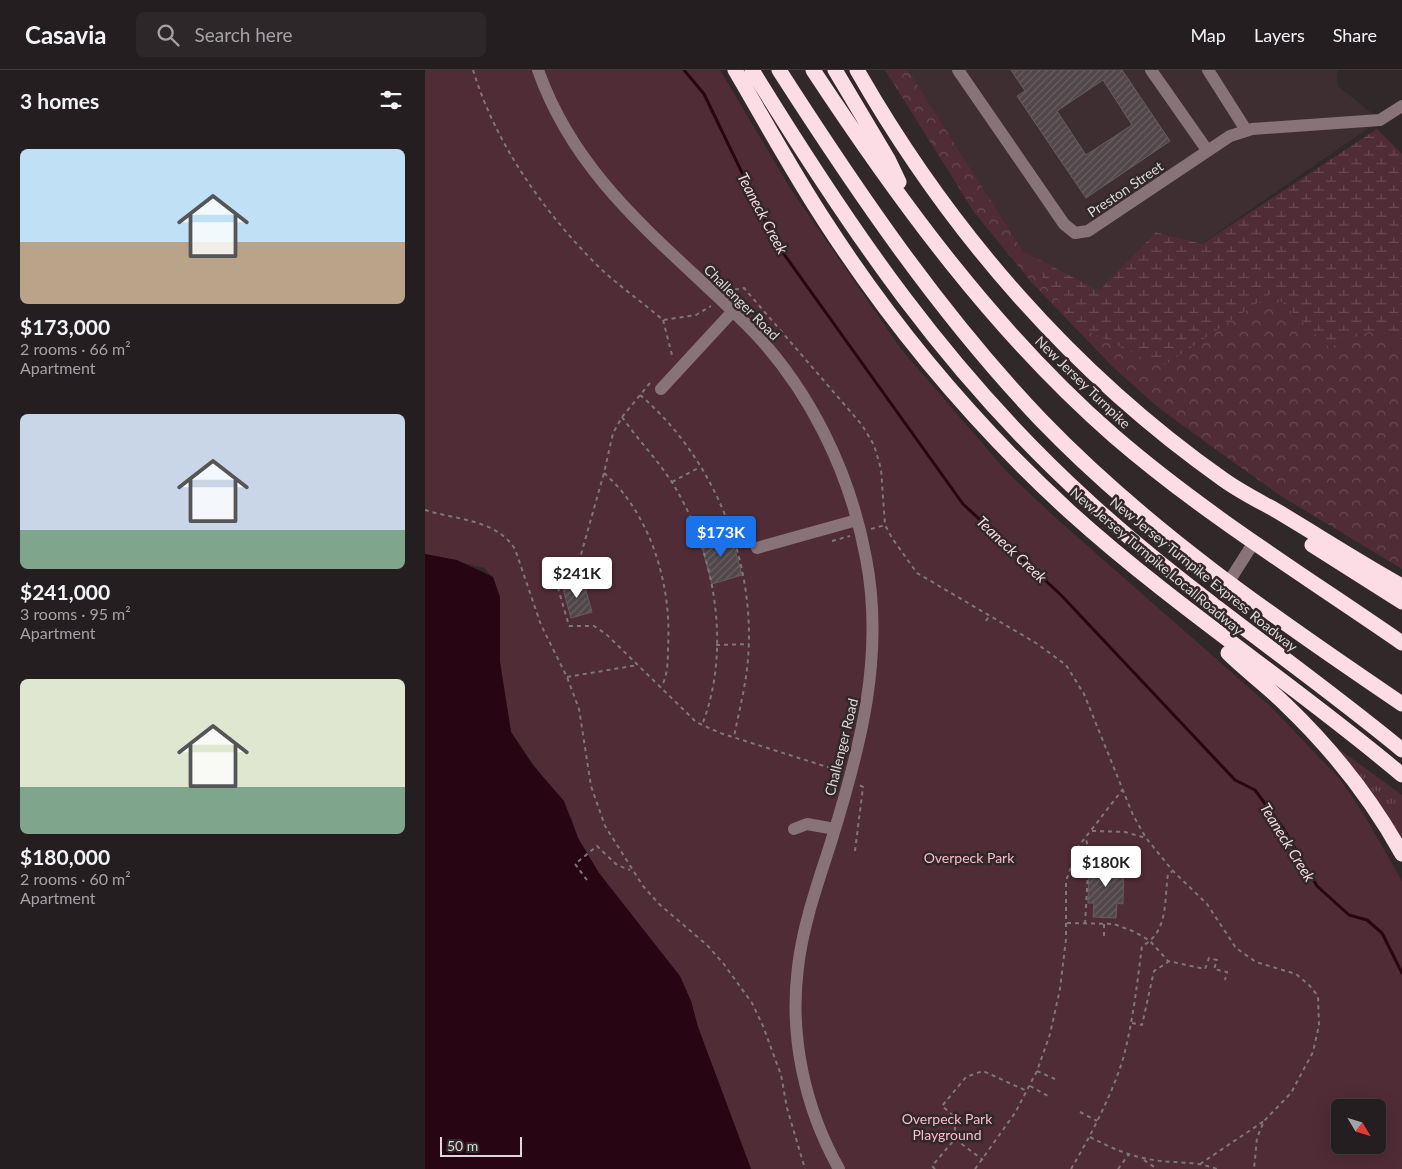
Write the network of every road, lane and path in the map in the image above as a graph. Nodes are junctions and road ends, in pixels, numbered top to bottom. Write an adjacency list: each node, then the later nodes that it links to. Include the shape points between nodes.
1 (473, 70): 18 (path, via 500,135 544,204 593,261)
2 (538, 70): 16 (street, Challenger Road, via 571,138 608,190)
3 (735, 70): 37 (highway, New Jersey Turnpike Local Roadway, via 826,223 884,306 931,365 997,440 1051,493)
4 (752, 70): 53 (highway, New Jersey Turnpike Express Roadway, via 826,189 886,276 941,346 1011,426 1139,546)
5 (779, 70): 34 (highway, via 887,232 991,365 1096,473)
6 (813, 70): 15 (highway, New Jersey Turnpike)
7 (835, 70): 15 (highway, via 888,159)
8 (857, 70): 29 (highway, via 933,190 977,248 1032,311 1124,401)
9 (958, 70): 14 (street, Preston Street, via 1064,224 1075,233 1088,232)
10 (1151, 70): 14 (street)
11 (1208, 70): 13 (street)
12 (1402, 106): 13 (street, Preston Street, via 1380,120)
13 (1246, 130): 14 (street, Preston Street)
14 (1207, 150)
15 (915, 214): 32 (highway, New Jersey Turnpike, via 993,314 1058,384 1140,457)
16 (715, 304): 17 (street, Challenger Road); 18 (path, via 695,315); 38 (path, via 733,288 744,288 862,425 874,445 881,469 885,525 917,573)
17 (733, 311): 23 (street); 31 (street, Challenger Road, via 792,379 817,419 850,493)
18 (663, 320): 20 (path)
19 (677, 354): 20 (path)
20 (673, 359): 21 (path)
21 (667, 365)
22 (656, 377): 24 (path)
23 (661, 389)
24 (640, 395): 25 (path); 26 (path, via 683,440)
25 (622, 417): 27 (path, via 613,433); 28 (path)
26 (700, 467): 28 (path); 44 (path, via 731,526 744,579)
27 (604, 473): 46 (path, via 577,565 561,574 556,581 569,626 594,626); 48 (path, via 635,511 661,574 669,639 665,680)
28 (672, 482): 45 (path, via 701,547 714,601)
29 (1241, 491): 35 (highway); 36 (highway, via 1271,518)
30 (425, 510): 47 (path, via 485,526 509,541 519,557 541,625)
31 (857, 520): 33 (street); 55 (street, Challenger Road, via 871,592 874,646 865,718)
32 (1254, 542): 34 (street); 43 (highway, New Jersey Turnpike)
33 (757, 548)
34 (1228, 583): 41 (highway)
35 (1402, 586)
36 (1402, 602)
37 (1193, 614): 54 (highway, New Jersey Turnpike Local Roadway); 63 (highway, via 1229,655 1286,705 1331,752 1367,799)
38 (989, 616): 39 (path); 40 (path)
39 (996, 620): 42 (path); 56 (path, via 1055,656 1075,676)
40 (986, 621)
41 (1279, 621): 49 (highway); 50 (highway, via 1309,650)
42 (994, 625)
43 (1402, 643)
44 (749, 644): 45 (path); 52 (path)
45 (716, 645): 51 (path, via 712,688)
46 (638, 665): 47 (path); 48 (path)
47 (567, 677): 64 (path, via 579,709 597,805 605,826)
48 (661, 687): 51 (path)
49 (1402, 704)
50 (1402, 716)
51 (702, 725): 52 (path)
52 (734, 738): 55 (path, via 838,770 843,774 841,780)
53 (1402, 750)
54 (1402, 775)
55 (848, 782): 58 (street, Challenger Road); 62 (path, via 863,787)
56 (1123, 789): 59 (path); 61 (path, via 1138,827)
57 (794, 829): 58 (street, via 807,824)
58 (835, 829): 90 (street, Challenger Road, via 806,925 798,964 796,1023 799,1058 813,1114)
59 (1092, 830): 60 (path); 61 (path, via 1125,832)
60 (1085, 838): 67 (path, via 1078,847 1066,881); 68 (path, via 1089,854)
61 (1146, 838): 65 (path)
62 (855, 851)
63 (1402, 854)
64 (631, 870): 66 (path, via 617,865 597,846 575,864); 89 (path, via 659,904 713,951 752,1003 781,1075)
65 (1173, 871): 71 (path, via 1168,874 1163,920); 82 (path, via 1207,904 1235,948 1256,962 1296,974 1317,996 1318,1038 1307,1067 1291,1093)
66 (587, 880)
67 (1067, 923): 68 (path); 75 (path, via 1055,1016)
68 (1085, 924): 69 (path)
69 (1104, 924): 70 (path); 71 (path, via 1128,929)
70 (1104, 938)
71 (1150, 942): 72 (path); 74 (path, via 1142,946)
72 (1168, 961): 73 (path, via 1205,969 1209,958 1217,960 1214,969 1227,972); 74 (path, via 1154,971 1142,1024)
73 (1225, 980)
74 (1131, 1023): 81 (path, via 1122,1060)
75 (1037, 1071): 76 (path); 77 (path)
76 (1055, 1079)
77 (1030, 1086): 78 (path); 79 (path)
78 (1027, 1092): 84 (path, via 983,1071 966,1077 942,1106 955,1117); 87 (path)
79 (1048, 1096)
80 (1081, 1112): 81 (path)
81 (1097, 1120): 83 (path)
82 (1264, 1121): 88 (path); 97 (path, via 1257,1138)
83 (1090, 1137): 85 (path); 93 (path)
84 (955, 1139): 87 (path); 91 (path, via 932,1166)
85 (1129, 1154): 86 (path); 94 (path)
86 (1143, 1158): 88 (path); 95 (path)
87 (983, 1160): 92 (path)
88 (1200, 1164): 96 (path)
89 (805, 1169)
90 (839, 1169)
91 (935, 1169)
92 (975, 1169)
93 (1071, 1169)
94 (1118, 1169)
95 (1157, 1169)
96 (1217, 1169)
97 (1254, 1169)

